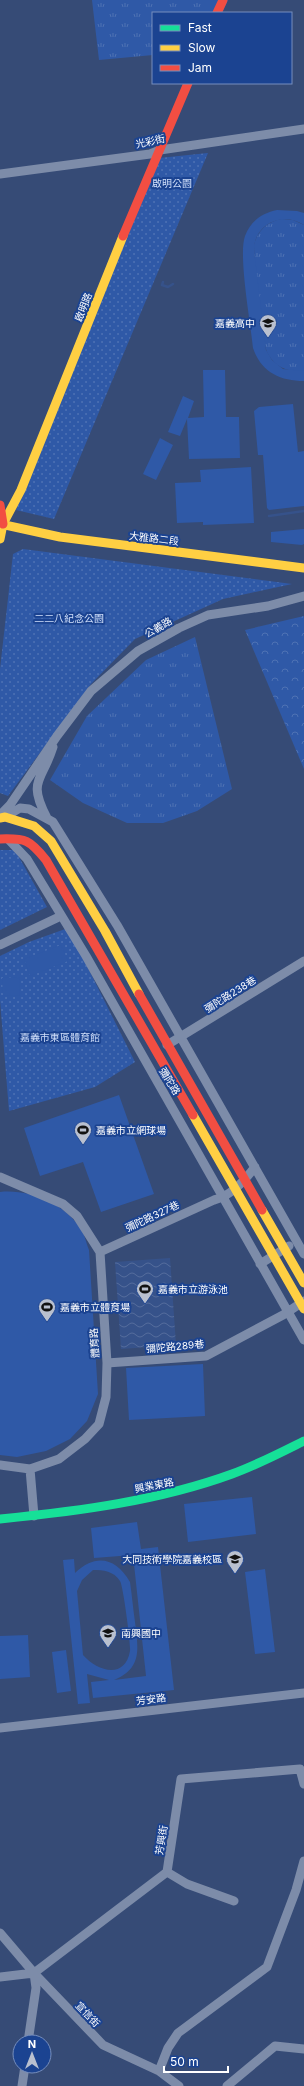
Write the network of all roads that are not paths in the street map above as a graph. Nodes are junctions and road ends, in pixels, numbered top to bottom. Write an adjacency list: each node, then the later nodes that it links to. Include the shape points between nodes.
1 (223, 0): 2 (street)
2 (217, 12)
3 (188, 84): 5 (street, 啟明路)
4 (304, 129): 5 (street, 光彩街)
5 (160, 150): 6 (street, 光彩街, via 150,154); 8 (street, 啟明路, via 21,490)
6 (0, 174)
7 (0, 505): 8 (street)
8 (1, 524): 9 (street, 啟明路); 10 (street, 大雅路二段, via 60,537)
9 (0, 539)
10 (304, 568)
11 (304, 596): 12 (street, 公義路, via 268,606 208,615 138,651 92,691)
12 (57, 736): 13 (street, 公義路); 14 (street, 公義路, via 36,784 38,802)
13 (2, 816): 14 (street, via 20,808 29,809); 20 (street, 彌陀路, via 34,826 51,841 105,931)
14 (48, 819): 19 (street, via 53,822 97,893)
15 (4, 840): 16 (street, 彌陀路, via 27,859); 24 (street, 彌陀路, via 20,838 35,846 46,860)
16 (61, 916): 17 (street); 25 (street, 彌陀路, via 190,1136)
17 (0, 945)
18 (304, 961): 19 (street, 彌陀路238巷)
19 (180, 1036): 20 (street, 彌陀路238巷); 21 (street)
20 (166, 1045): 23 (street, 彌陀路)
21 (255, 1167): 23 (street, 彌陀路327巷); 26 (street)
22 (0, 1177): 28 (street, 體育路, via 63,1204 81,1222)
23 (245, 1180): 24 (street, 彌陀路327巷); 27 (street, 彌陀路)
24 (234, 1189): 25 (street, 彌陀路327巷); 30 (street, 彌陀路)
25 (218, 1199): 28 (street, 彌陀路327巷); 31 (street, 彌陀路)
26 (296, 1242): 27 (street); 29 (street)
27 (285, 1248): 30 (street); 32 (street, 彌陀路)
28 (100, 1252): 36 (street, 體育路)
29 (304, 1254)
30 (273, 1255): 31 (street); 33 (street, 彌陀路)
31 (260, 1264): 34 (street, 彌陀路)
32 (304, 1283)
33 (303, 1304): 34 (street, 彌陀路289巷)
34 (285, 1313): 35 (street, 彌陀路); 36 (street, 彌陀路289巷, via 206,1356)
35 (304, 1340)
36 (107, 1363): 39 (street, 體育路, via 106,1397 99,1424 85,1439 59,1459)
37 (304, 1440): 40 (street, 興業東路, via 265,1462 187,1490)
38 (0, 1465): 39 (street, 體育路)
39 (30, 1469): 40 (street)
40 (34, 1516): 41 (street, 興業東路)
41 (0, 1518)
42 (304, 1693): 43 (street, 芳安路)
43 (0, 1728)
44 (304, 1784): 46 (street, 芳興街, via 300,1769 181,1779)
45 (304, 1861): 53 (street, via 296,1890 267,1967 178,2033)
46 (167, 1872): 47 (street, via 187,1884); 49 (street)
47 (234, 1901)
48 (0, 1933): 49 (street, 宣信街)
49 (34, 1973): 50 (street); 51 (street, via 36,1988); 53 (street, 宣信街, via 103,2045)
50 (0, 1977)
51 (29, 2034)
52 (304, 2049): 57 (street, via 275,2046)
53 (158, 2071): 56 (street, 宣信街)
54 (24, 2074): 55 (street)
55 (22, 2086)
56 (179, 2086)
57 (227, 2086)

